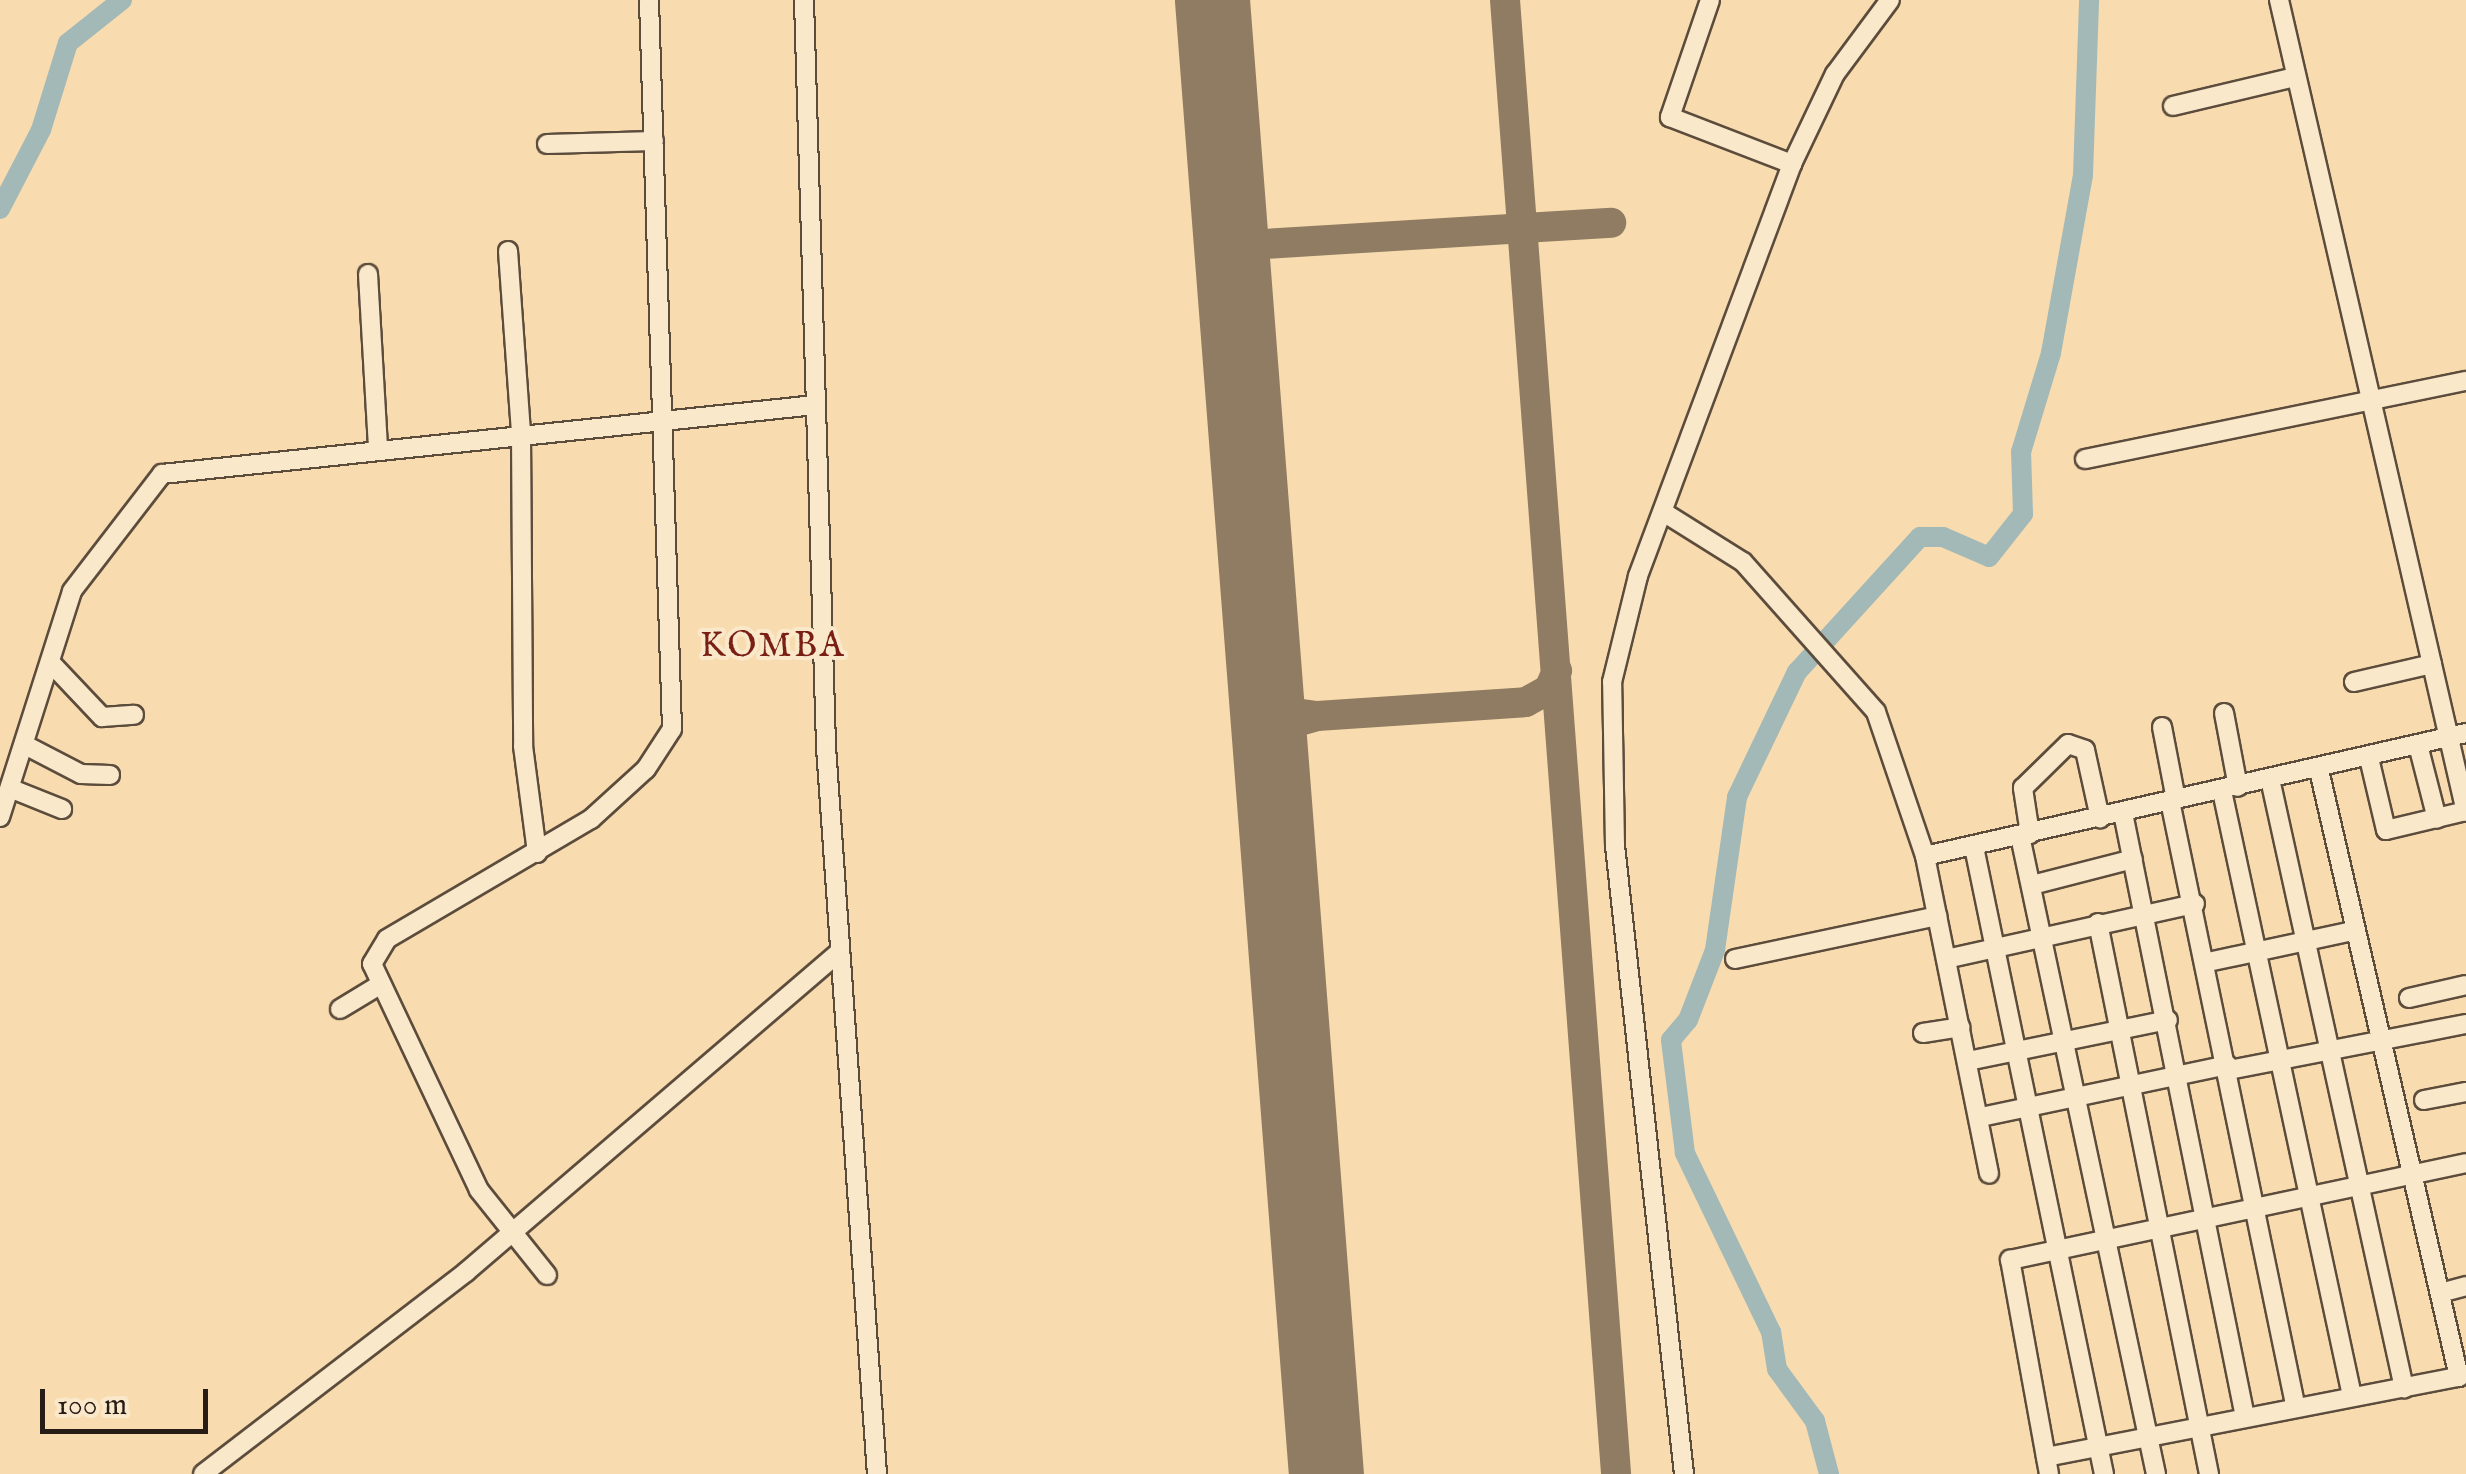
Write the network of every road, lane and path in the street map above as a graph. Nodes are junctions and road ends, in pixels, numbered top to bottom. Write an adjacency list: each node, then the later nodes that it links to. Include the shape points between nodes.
1 (649, 0): 8 (street)
2 (804, 0): 15 (street)
3 (1710, 0): 10 (street, via 1670,117)
4 (1890, 0): 10 (street, via 1835,74)
5 (2279, 0): 6 (street)
6 (2295, 77): 7 (street); 14 (street)
7 (2172, 106)
8 (654, 141): 9 (street); 16 (street)
9 (546, 144)
10 (1792, 164): 20 (street)
11 (508, 251): 17 (street)
12 (368, 274): 18 (street)
13 (2466, 381): 14 (street)
14 (2370, 401): 19 (street); 22 (street)
15 (814, 405): 16 (street); 57 (street)
16 (662, 421): 17 (street); 45 (street, via 672,729 646,768)
17 (521, 434): 18 (street); 45 (street, via 523,746)
18 (378, 449): 21 (street, via 162,474 72,591)
19 (2086, 460)
20 (1663, 512): 46 (street, via 1710,536 1876,712); 111 (street, via 1628,612 1608,736)
21 (50, 662): 25 (street, via 102,717); 29 (street)
22 (2432, 664): 23 (street); 27 (street)
23 (2354, 682)
24 (2224, 713): 34 (street)
25 (134, 715)
26 (2162, 727): 36 (street)
27 (2457, 735): 28 (street); 38 (street)
28 (2418, 745): 30 (street); 42 (street)
29 (25, 746): 32 (street, via 82,774); 35 (street)
30 (2369, 758): 31 (street); 42 (street, via 2386,830)
31 (2319, 770): 33 (street); 53 (street)
32 (110, 775)
33 (2270, 779): 34 (street); 55 (street)
34 (2230, 788): 36 (street); 58 (street)
35 (12, 789): 37 (street); 40 (street)
36 (2173, 801): 39 (street); 49 (street)
37 (62, 809)
38 (2466, 811): 42 (street)
39 (2122, 813): 41 (street); 47 (street)
40 (0, 817)
41 (2100, 818): 43 (street); 43 (street, via 2085,750 2068,744 2023,788)
42 (2437, 819)
43 (2025, 834): 44 (street); 48 (street)
44 (1974, 847): 46 (street); 56 (street)
45 (537, 853): 63 (street, via 378,946)
46 (1925, 856): 51 (street)
47 (2133, 859): 48 (street); 50 (street)
48 (2032, 885): 54 (street)
49 (2196, 904): 50 (street); 61 (street)
50 (2145, 913): 52 (street); 66 (street)
51 (1937, 916): 59 (street); 60 (street)
52 (2098, 923): 54 (street); 69 (street)
53 (2353, 931): 55 (street); 72 (street)
54 (2045, 938): 56 (street); 71 (street)
55 (2306, 942): 58 (street); 73 (street)
56 (1996, 949): 60 (street); 74 (street)
57 (838, 952): 93 (street); 110 (street)
58 (2257, 952): 61 (street); 75 (street)
59 (1735, 959)
60 (1946, 959): 68 (street)
61 (2208, 962): 77 (street)
62 (2466, 985): 64 (street)
63 (378, 986): 65 (street); 93 (street, via 479,1190)
64 (2409, 998)
65 (340, 1008)
66 (2168, 1020): 69 (street); 78 (street)
67 (2466, 1024): 72 (street)
68 (1961, 1027): 70 (street); 76 (street)
69 (2119, 1031): 71 (street); 79 (street)
70 (1923, 1033)
71 (2066, 1042): 74 (street); 81 (street)
72 (2379, 1042): 73 (street); 87 (street)
73 (2330, 1050): 75 (street); 88 (street)
74 (2020, 1052): 76 (street); 83 (street)
75 (2281, 1059): 77 (street); 89 (street)
76 (1968, 1061): 84 (street)
77 (2229, 1068): 78 (street); 90 (street)
78 (2179, 1076): 79 (street); 91 (street)
79 (2128, 1087): 81 (street); 92 (street)
80 (2466, 1092): 82 (street)
81 (2078, 1097): 83 (street); 94 (street)
82 (2424, 1100)
83 (2031, 1106): 84 (street); 95 (street)
84 (1981, 1117): 86 (street)
85 (2466, 1163): 87 (street)
86 (1989, 1174)
87 (2411, 1177): 88 (street); 98 (street)
88 (2360, 1188): 89 (street); 100 (street)
89 (2313, 1198): 90 (street); 102 (street)
90 (2256, 1208): 91 (street); 103 (street)
91 (2204, 1220): 92 (street); 104 (street)
92 (2158, 1227): 94 (street); 105 (street)
93 (513, 1230): 96 (street); 109 (street)
94 (2107, 1240): 95 (street); 106 (street)
95 (2055, 1249): 107 (street); 108 (street, via 2008,1263)
96 (547, 1275)
97 (2466, 1286): 98 (street)
98 (2440, 1293): 99 (street)
99 (2458, 1377): 100 (street); 101 (street)
100 (2404, 1388): 102 (street)
101 (2466, 1395)
102 (2352, 1396): 103 (street)
103 (2296, 1404): 104 (street)
104 (2246, 1417): 105 (street)
105 (2198, 1426): 106 (street); 114 (street)
106 (2149, 1436): 107 (street); 113 (street)
107 (2099, 1446): 108 (street); 112 (street)
108 (2047, 1466)
109 (202, 1474)
110 (877, 1474)
111 (1684, 1474)
112 (2104, 1474)
113 (2156, 1474)
114 (2210, 1474)

